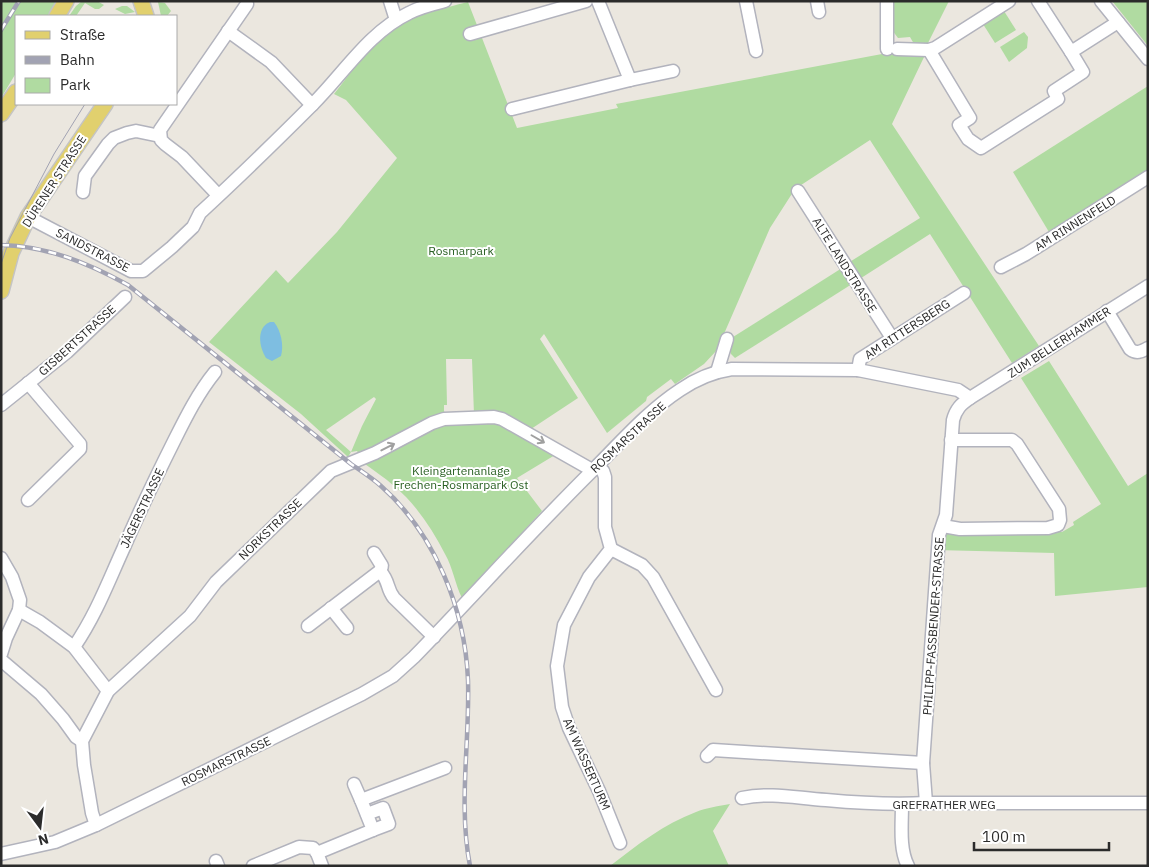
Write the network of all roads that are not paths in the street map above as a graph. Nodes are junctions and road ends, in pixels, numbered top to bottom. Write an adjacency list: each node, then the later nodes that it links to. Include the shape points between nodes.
1 (66, 1): 13 (main road)
2 (141, 1): 14 (main road)
3 (390, 1): 15 (street)
4 (445, 1): 15 (street, SANDSTRASSE, via 409,12)
5 (586, 1): 18 (street)
6 (598, 1): 24 (street)
7 (746, 1): 20 (street)
8 (887, 1): 19 (street, via 892,49)
9 (1009, 1): 19 (street)
10 (1038, 1): 21 (street)
11 (1101, 1): 16 (street)
12 (247, 4): 17 (street)
13 (58, 15)
14 (146, 15)
15 (396, 20): 29 (street, SANDSTRASSE, via 370,40)
16 (1118, 22): 21 (street); 22 (street)
17 (228, 31): 26 (street); 29 (street, via 271,62)
18 (470, 34)
19 (929, 50): 21 (street, via 970,118 959,125 968,139 981,148 1058,98 1054,91 1083,72)
20 (756, 51)
21 (1071, 52)
22 (1148, 59)
23 (673, 71): 24 (street)
24 (630, 80): 30 (street)
25 (15, 93): 31 (main road)
26 (178, 103)
27 (105, 105): 37 (main road, DÜRENER STRASSE)
28 (176, 105): 32 (street, via 163,124)
29 (312, 105): 36 (street, SANDSTRASSE)
30 (512, 109)
31 (1, 114)
32 (160, 136): 35 (street, via 127,132 114,138 85,176); 36 (street)
33 (1148, 177): 38 (street, AM RINNENFELD)
34 (798, 191): 44 (street, ALTE LANDSTRASSE)
35 (83, 192)
36 (218, 195): 37 (street, SANDSTRASSE, via 200,213 194,227 139,272)
37 (28, 217): 40 (main road, DÜRENER STRASSE, via 11,253)
38 (1001, 267)
39 (1148, 286): 43 (street, ZUM BELLERHAMMER)
40 (1, 291)
41 (964, 292): 44 (street, AM RITTERSBERG)
42 (125, 297): 50 (street, GISBERTSTRASSE)
43 (1107, 311): 46 (street, via 1130,349 1142,352); 51 (street, ZUM BELLERHAMMER)
44 (892, 338): 47 (street, AM RITTERSBERG, via 860,359)
45 (727, 339): 49 (street)
46 (1148, 348)
47 (858, 370): 49 (street, ROSMARSTRASSE, via 742,369); 51 (street, ROSMARSTRASSE, via 958,390)
48 (215, 372): 67 (street, JÄGERSTRASSE, via 205,384 150,488 104,594)
49 (717, 372): 54 (street, ROSMARSTRASSE, via 678,391 651,412)
50 (28, 383): 52 (street, GISBERTSTRASSE); 55 (street, GISBERTSTRASSE, via 80,444 80,449)
51 (970, 398): 53 (street, PHILIPP-FASSBENDER-STRASSE, via 955,412)
52 (1, 405)
53 (951, 440): 56 (street, PHILIPP-FASSBENDER-STRASSE); 56 (street, via 1012,440 1059,509 1060,520 1058,525 1048,528)
54 (595, 468): 57 (street, via 603,471 605,477 605,527); 66 (street, ROSMARSTRASSE, via 540,522); 71 (street, NORKSTRASSE, one-way to 54, via 190,616 216,582 327,474 432,423 444,419 502,419)
55 (28, 500)
56 (943, 526): 74 (street, PHILIPP-FASSBENDER-STRASSE, via 939,535)
57 (611, 548): 70 (street, via 648,570); 85 (street, AM WASSERTURM, via 589,578 564,625 557,666 562,707 569,728 600,791)
58 (374, 553): 60 (street, via 382,566)
59 (1, 558): 62 (street, via 12,577)
60 (380, 571): 61 (street); 66 (street, via 387,579 389,592)
61 (331, 608): 63 (street); 64 (street)
62 (20, 610): 65 (street); 67 (street)
63 (308, 626)
64 (347, 628)
65 (3, 637): 68 (street)
66 (434, 637): 83 (street, ROSMARSTRASSE, via 404,667 378,685)
67 (74, 647): 71 (street)
68 (1, 654)
69 (1, 660): 72 (street, via 41,694)
70 (716, 690)
71 (108, 691): 72 (street, NORKSTRASSE)
72 (82, 741): 83 (street)
73 (707, 756): 74 (street, via 713,750)
74 (923, 763): 79 (street, PHILIPP-FASSBENDER-STRASSE)
75 (445, 768): 78 (street)
76 (354, 784): 78 (street)
77 (742, 798): 81 (street, GREFRATHER WEG, via 772,794)
78 (361, 800): 82 (street)
79 (926, 803): 80 (street, GREFRATHER WEG); 81 (street, GREFRATHER WEG)
80 (1148, 804)
81 (902, 805): 90 (street, via 903,850)
82 (367, 814): 84 (street); 84 (street, via 383,808 389,824)
83 (96, 825): 87 (street, ROSMARSTRASSE, via 55,842)
84 (373, 830): 86 (street)
85 (620, 843)
86 (317, 853): 88 (street, via 313,848 299,847); 89 (street)
87 (1, 854)
88 (253, 866)
89 (322, 866)
90 (908, 866)

